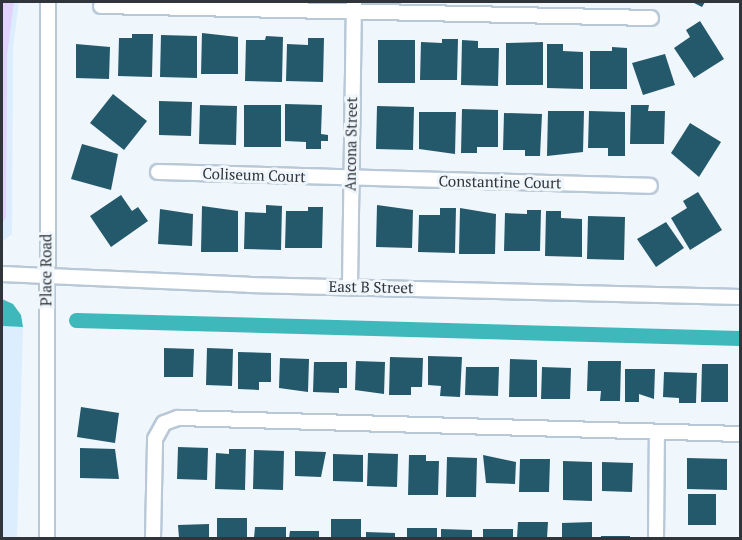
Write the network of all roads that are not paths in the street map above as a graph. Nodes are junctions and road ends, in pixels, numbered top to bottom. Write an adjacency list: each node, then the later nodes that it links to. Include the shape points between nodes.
1 (48, 2): 9 (street, Place Road)
2 (354, 5): 3 (street); 4 (street); 6 (street, Ancona Street)
3 (101, 6)
4 (651, 18)
5 (158, 172): 6 (street, Coliseum Court)
6 (350, 178): 7 (street, Constantine Court); 10 (street, Ancona Street)
7 (650, 186)
8 (2, 274): 9 (street, East B Street)
9 (46, 276): 10 (street, East B Street); 14 (street, Place Road)
10 (350, 286): 11 (street, East B Street)
11 (741, 297)
12 (657, 432): 13 (street); 15 (street, via 178,418 164,423 155,439); 16 (street)
13 (735, 434)
14 (47, 538)
15 (153, 538)
16 (656, 538)

